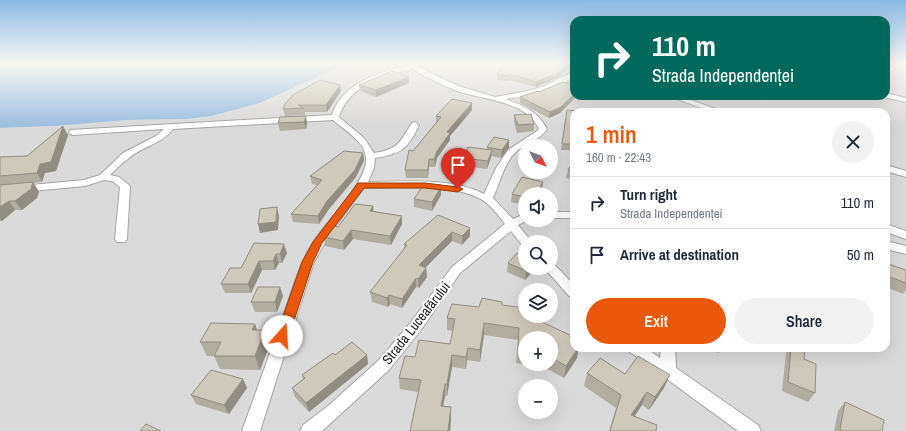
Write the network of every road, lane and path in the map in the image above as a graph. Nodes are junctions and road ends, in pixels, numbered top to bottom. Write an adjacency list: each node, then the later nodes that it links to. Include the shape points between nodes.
1 (367, 83): 9 (street, via 354,89 342,101)
2 (450, 83): 5 (street, via 462,90)
3 (558, 83): 5 (street, via 530,93)
4 (890, 95): 7 (street)
5 (496, 99): 19 (street, via 532,114 542,124 543,129 541,134 518,145 510,152)
6 (684, 100): 8 (street)
7 (906, 100)
8 (708, 108)
9 (335, 118): 11 (street); 13 (street, via 364,144)
10 (415, 125): 13 (street, via 401,149)
11 (170, 126): 12 (street); 16 (street, via 159,138 126,155)
12 (73, 132)
13 (370, 156): 17 (street, via 366,176)
14 (890, 169): 15 (street)
15 (906, 174)
16 (103, 177): 18 (street, via 85,183); 27 (street, via 125,186)
17 (361, 185): 19 (street, via 443,186); 35 (street, via 318,242 308,262)
18 (0, 191)
19 (487, 199): 23 (street)
20 (558, 215): 21 (street)
21 (570, 215)
22 (518, 221): 23 (street, Strada Luceafărului)
23 (512, 224): 25 (street); 36 (street, Strada Luceafărului, via 456,270 384,365)
24 (890, 229): 26 (street)
25 (521, 235)
26 (906, 235)
27 (122, 239)
28 (890, 246): 29 (street)
29 (906, 250)
30 (557, 275): 31 (street)
31 (570, 289)
32 (640, 352): 34 (street)
33 (668, 352): 34 (street)
34 (668, 372): 37 (street)
35 (251, 431)
36 (309, 431)
37 (752, 431)

